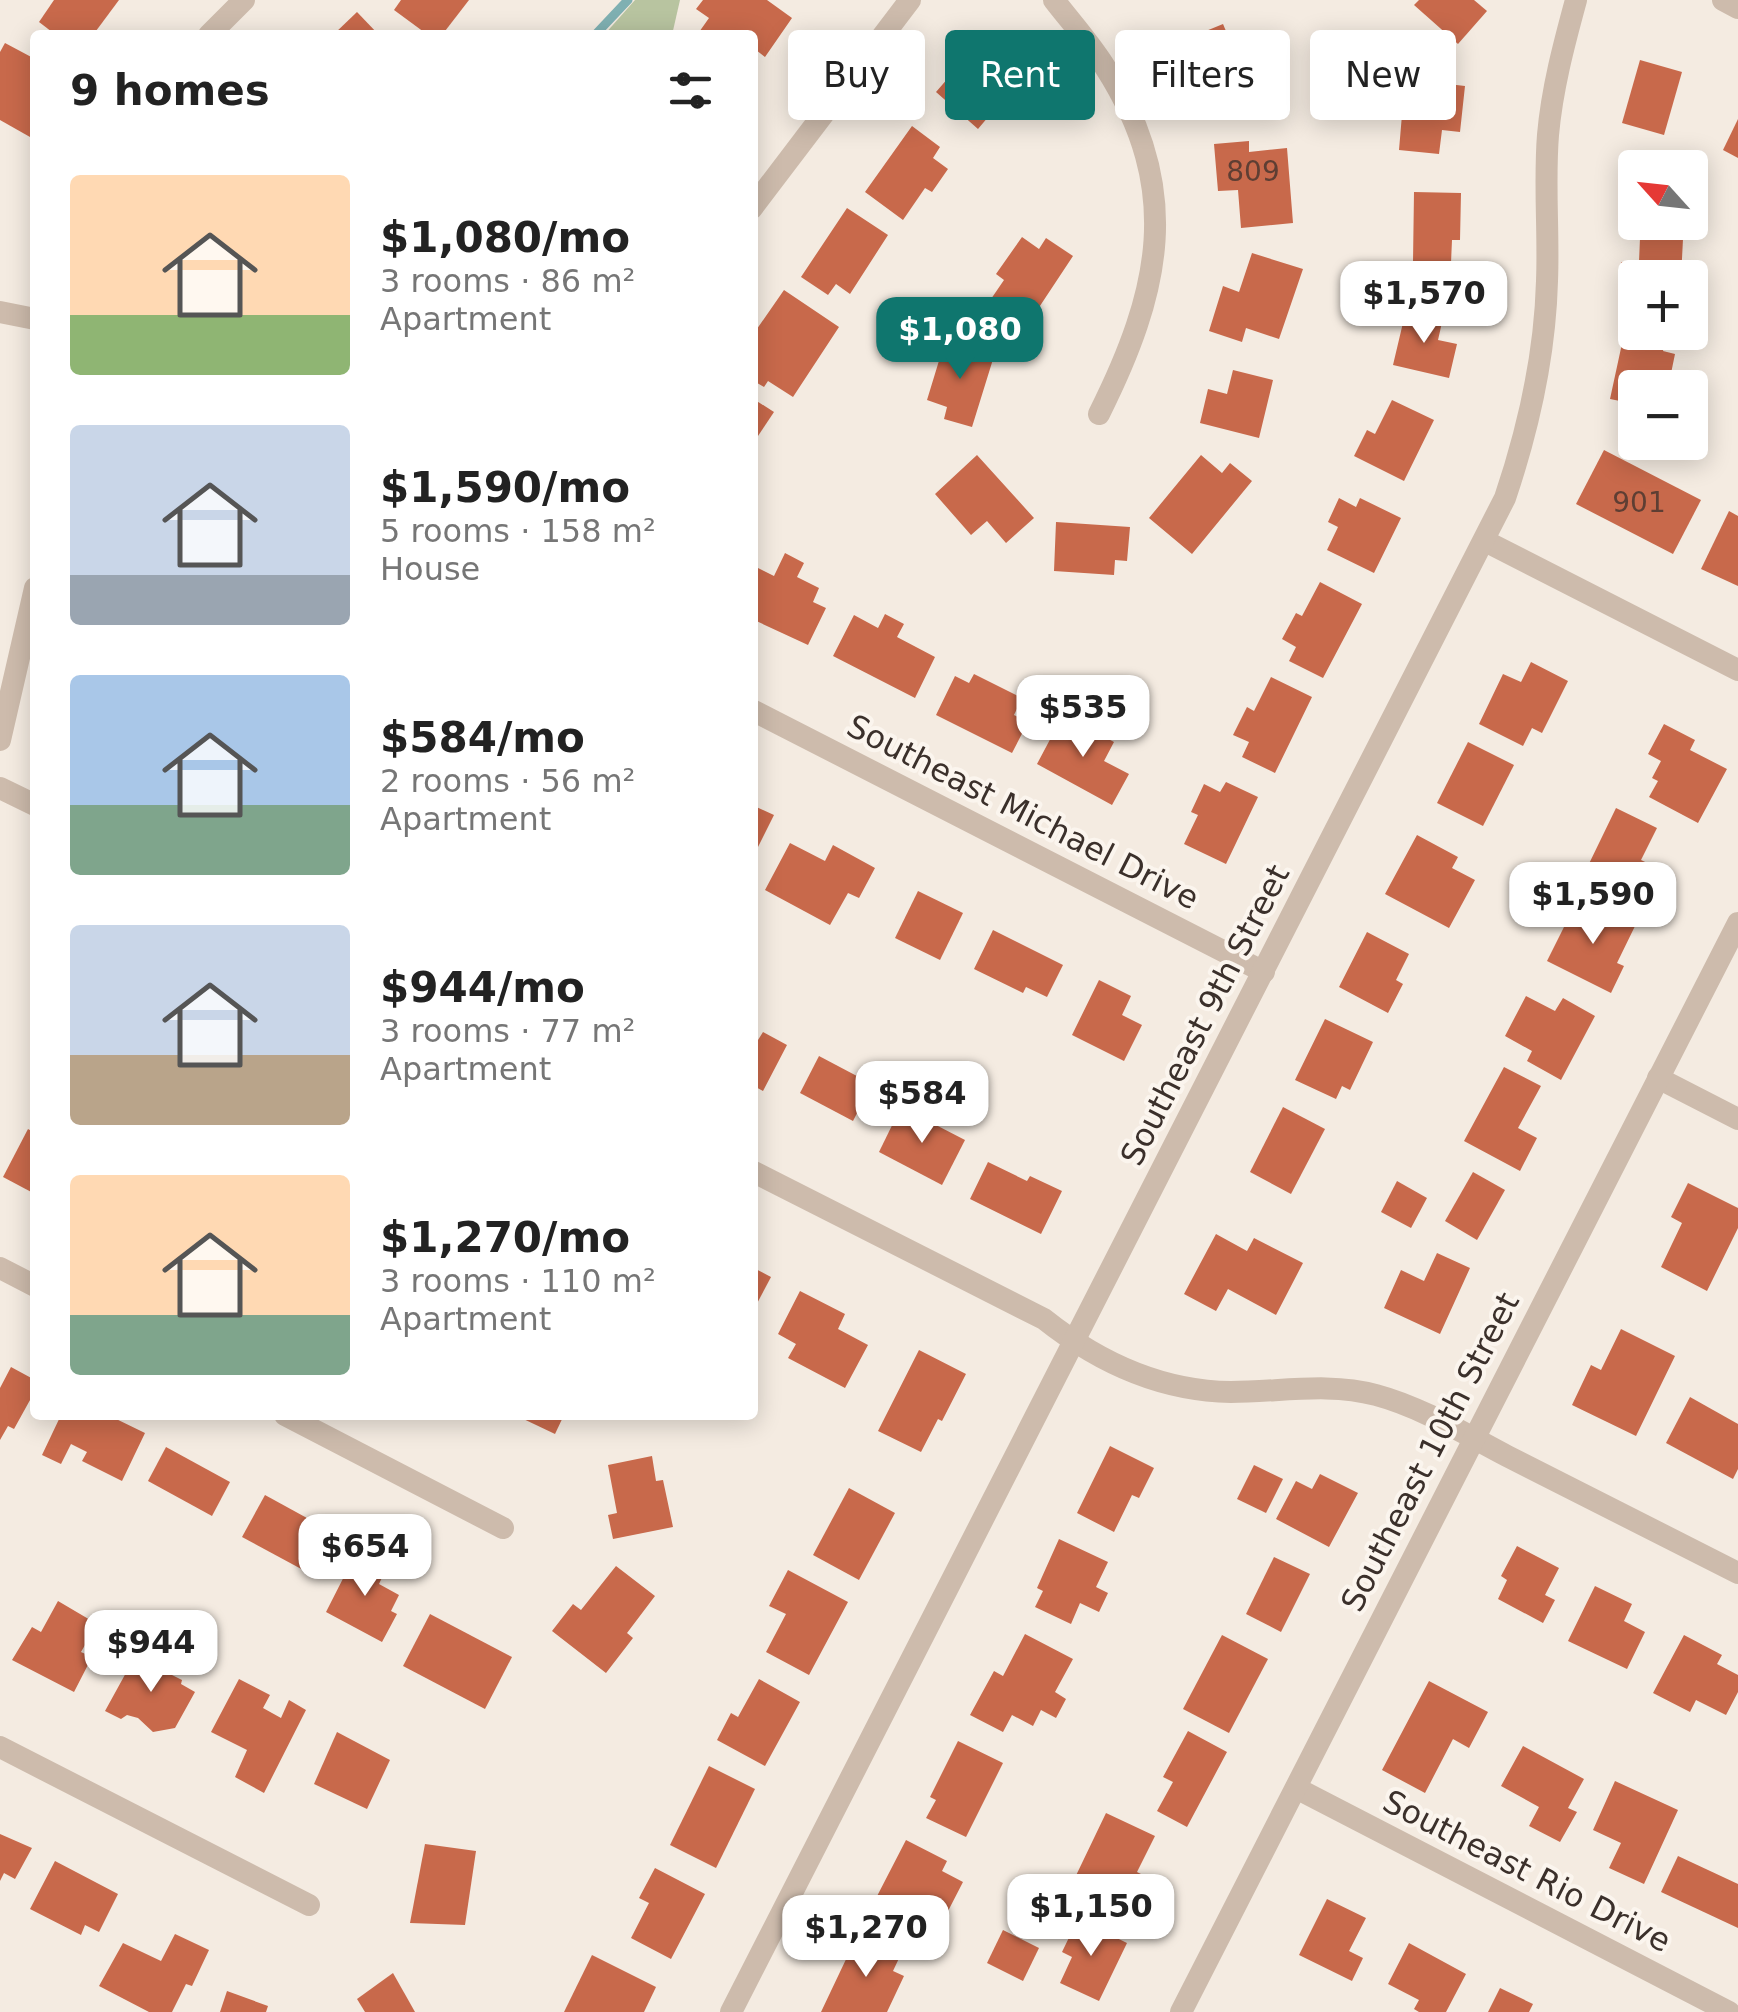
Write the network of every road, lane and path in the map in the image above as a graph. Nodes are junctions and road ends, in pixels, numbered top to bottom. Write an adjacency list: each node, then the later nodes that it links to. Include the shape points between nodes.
1 (244, 0): 7 (street)
2 (910, 0): 8 (street)
3 (1054, 0): 11 (street, via 1124,100 1154,204 1150,287)
4 (1576, 0): 12 (street, Southeast 9th Street, via 1548,134 1547,279 1536,390 1516,466)
5 (1723, 0): 6 (street)
6 (1738, 8)
7 (214, 30)
8 (758, 200)
9 (0, 312): 10 (street)
10 (30, 318)
11 (1099, 414)
12 (1485, 541): 14 (street); 20 (street, Southeast 9th Street)
13 (30, 610): 16 (street)
14 (1738, 670)
15 (758, 713): 20 (street, Southeast Michael Drive)
16 (0, 740)
17 (0, 788): 18 (street)
18 (30, 803)
19 (1738, 923): 21 (street, Southeast 10th Street)
20 (1264, 972): 26 (street, Southeast 9th Street)
21 (1658, 1078): 22 (street); 28 (street, Southeast 10th Street)
22 (1738, 1119)
23 (758, 1174): 26 (street, via 1044,1319)
24 (0, 1268): 25 (street)
25 (30, 1283)
26 (1074, 1343): 28 (street, via 1181,1388 1374,1394); 34 (street, Southeast 9th Street)
27 (294, 1420): 29 (street)
28 (1472, 1438): 30 (street); 32 (street, Southeast 10th Street)
29 (503, 1528)
30 (1738, 1573)
31 (0, 1747): 33 (street)
32 (1296, 1788): 35 (street, Southeast 10th Street); 36 (street, Southeast Rio Drive)
33 (310, 1905)
34 (731, 2012)
35 (1181, 2012)
36 (1729, 2012)

